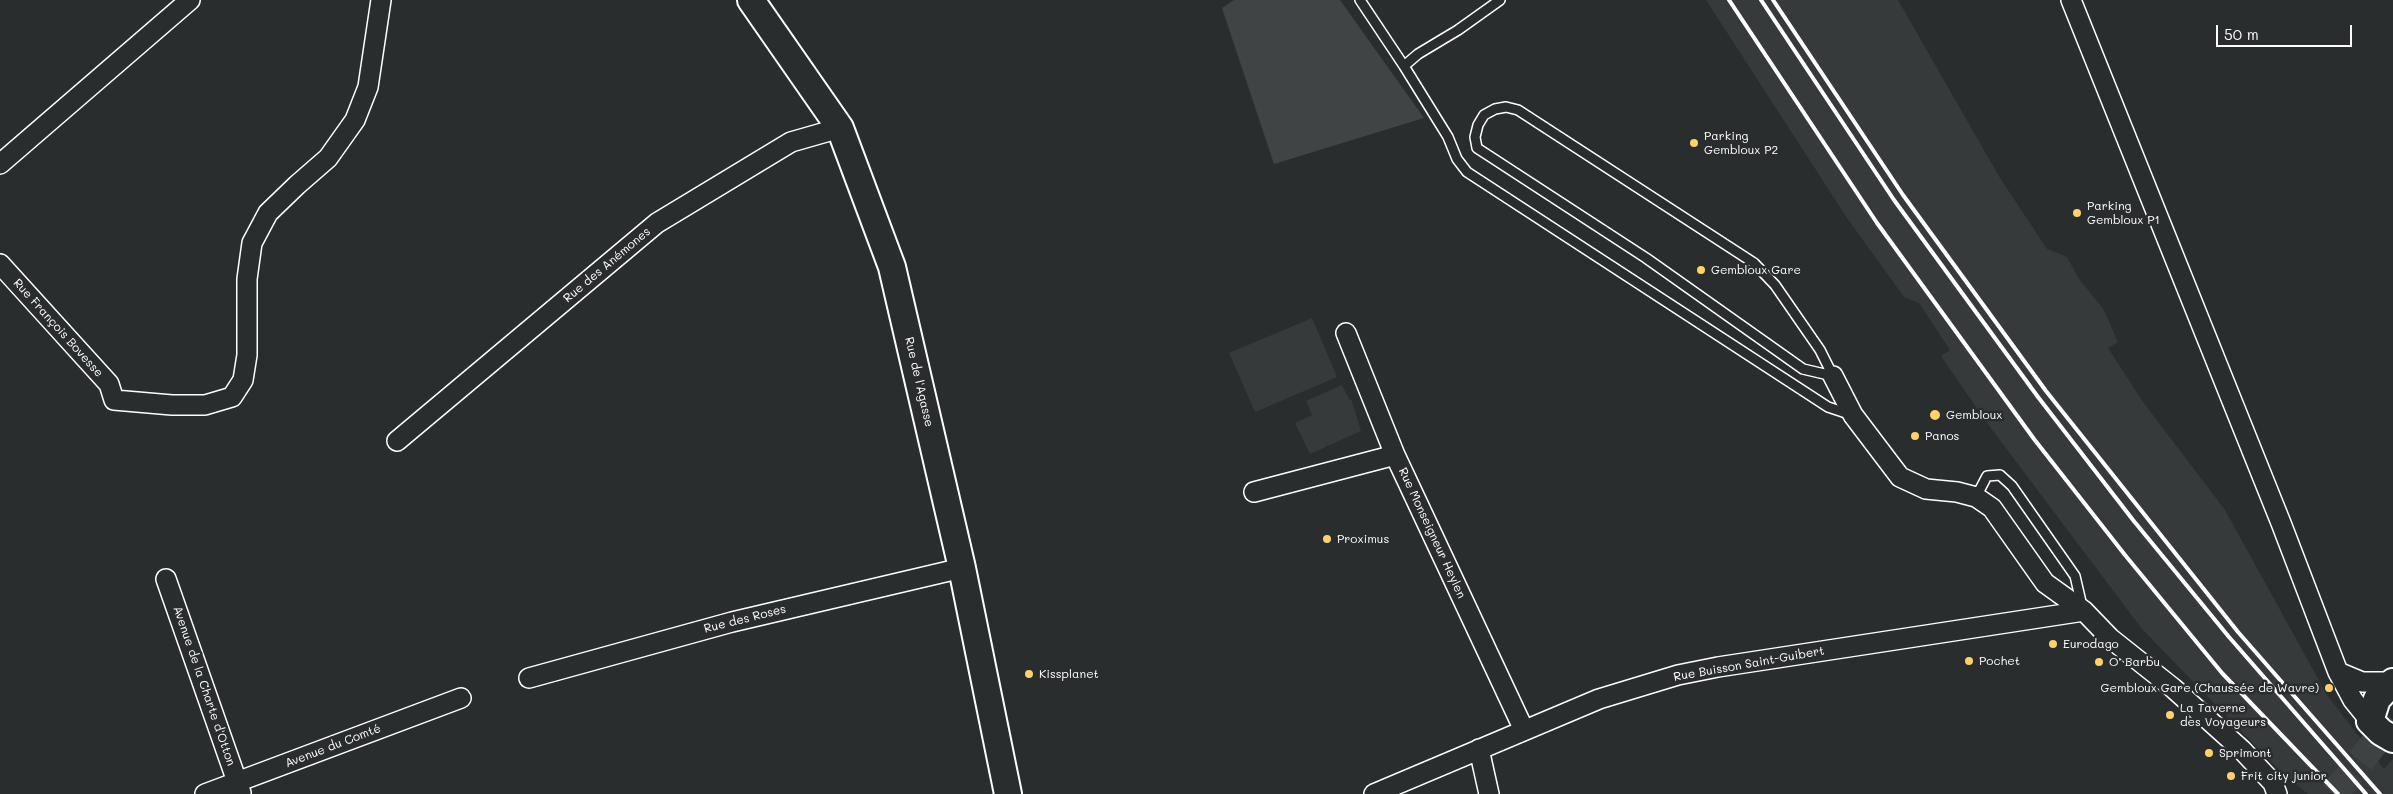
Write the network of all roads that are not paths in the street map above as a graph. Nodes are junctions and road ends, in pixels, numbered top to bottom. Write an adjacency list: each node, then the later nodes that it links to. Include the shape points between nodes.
1 (190, 0): 9 (street)
2 (381, 0): 10 (street, Rue François Bovesse, via 368,87 355,120 328,158 268,213 252,243 247,279 244,380 232,397 205,405 114,400 109,384)
3 (752, 0): 8 (street, Rue de l'Agasse)
4 (1360, 0): 7 (lane)
5 (1500, 0): 7 (lane)
6 (2071, 0): 21 (street)
7 (1404, 66): 13 (lane, via 1467,172 1828,407)
8 (840, 128): 14 (street, Rue des Anémones, via 791,142 657,223); 18 (street, Rue de l'Agasse, via 892,267)
9 (0, 164)
10 (0, 264)
11 (1346, 333): 15 (street, Rue Monseigneur Heylen)
12 (1833, 376): 12 (lane, via 1803,369 1646,258 1487,157 1477,148 1475,137 1484,115 1500,108 1518,110 1754,263 1775,284 1820,350); 13 (street)
13 (1853, 415): 17 (street, via 1900,477 1926,489)
14 (397, 441)
15 (1395, 455): 16 (street); 26 (street, Rue Monseigneur Heylen)
16 (1254, 492)
17 (1976, 496): 20 (street, via 1992,508 2045,583); 20 (lane, via 1988,476 2000,475 2012,486 2075,576)
18 (962, 568): 22 (street, Rue des Roses, via 732,622); 32 (street, Rue de l'Agasse)
19 (166, 578): 29 (street, Avenue de la Charte d'Otton)
20 (2084, 611): 26 (street, Rue Buisson Saint-Guibert, via 1718,667 1638,686); 30 (street, via 2110,638 2173,688 2221,732)
21 (2338, 672): 23 (street, via 2362,682); 25 (street, via 2353,700)
22 (529, 678)
23 (2393, 682): 25 (street, via 2377,699)
24 (461, 698): 29 (street, Avenue du Comté)
25 (2370, 721): 27 (street)
26 (1524, 730): 28 (street, Rue Buisson Saint-Guibert)
27 (2393, 739)
28 (1479, 749): 33 (street, Rue Buisson Saint-Guibert); 34 (street)
29 (240, 788): 31 (street, Avenue du Comté)
30 (2275, 789)
31 (205, 794)
32 (1008, 794)
33 (1374, 794)
34 (1489, 794)

